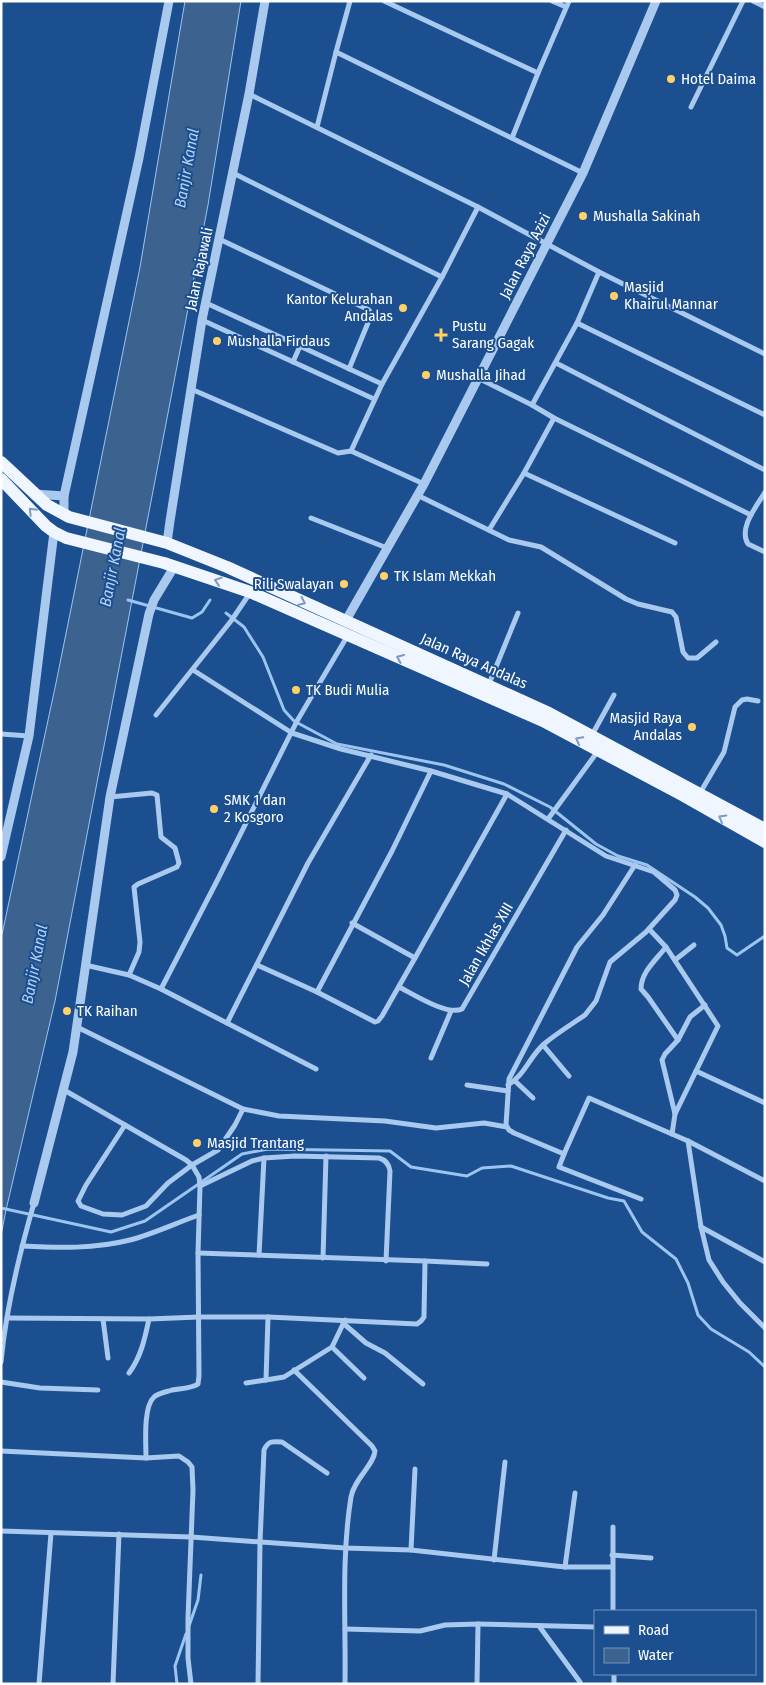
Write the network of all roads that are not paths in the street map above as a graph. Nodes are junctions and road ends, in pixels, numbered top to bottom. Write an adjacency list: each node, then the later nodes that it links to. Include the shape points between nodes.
1 (169, 1): 49 (street, via 139,158)
2 (265, 1): 14 (street, Jalan Rajawali)
3 (350, 1): 12 (street)
4 (384, 1): 13 (street)
5 (552, 1): 10 (street)
6 (568, 1): 10 (street)
7 (656, 1): 19 (street, Jalan Raya Azizi)
8 (743, 1): 15 (street)
9 (753, 1): 11 (street)
10 (566, 7): 13 (street)
11 (765, 7)
12 (336, 52): 16 (street); 17 (street)
13 (538, 73): 17 (street)
14 (249, 94): 16 (street); 18 (street, Jalan Rajawali)
15 (692, 107)
16 (317, 127): 20 (street)
17 (512, 138): 19 (street)
18 (233, 173): 21 (street, Jalan Rajawali); 24 (street)
19 (583, 173): 22 (street, Jalan Raya Azizi)
20 (478, 207): 22 (street); 24 (street)
21 (219, 239): 25 (street, Jalan Rajawali); 32 (street, via 369,310 371,315)
22 (547, 244): 23 (street); 33 (street, Jalan Raya Azizi)
23 (599, 272): 27 (street); 29 (street)
24 (442, 277): 34 (street)
25 (206, 303): 26 (street, Jalan Rajawali); 28 (street)
26 (202, 320): 30 (street); 35 (street, Jalan Rajawali)
27 (577, 323): 31 (street); 38 (street)
28 (300, 346): 30 (street); 32 (street)
29 (765, 354)
30 (293, 362): 36 (street)
31 (556, 363): 37 (street); 42 (street)
32 (349, 369): 34 (street)
33 (478, 378): 37 (street); 45 (street, Jalan Raya Azizi)
34 (382, 384): 36 (street)
35 (190, 388): 40 (street, via 338,453); 55 (street, Jalan Rajawali)
36 (374, 399): 40 (street)
37 (532, 405): 39 (street)
38 (765, 415)
39 (554, 418): 43 (street); 50 (street)
40 (350, 452): 45 (street)
41 (1, 462): 47 (main road, Jalan Raya Andalas)
42 (765, 470)
43 (524, 474): 53 (street); 56 (street)
44 (1, 479): 54 (main road, Jalan Raya Andalas, one-way to 44)
45 (424, 484): 48 (street, Jalan Raya Azizi)
46 (765, 492): 50 (street)
47 (33, 493): 49 (street); 51 (main road, Jalan Raya Andalas)
48 (417, 495): 53 (street); 57 (street, Jalan Raya Azizi)
49 (64, 496): 51 (street)
50 (751, 515): 58 (street, via 745,540)
51 (67, 516): 55 (main road, Jalan Raya Andalas)
52 (311, 518): 57 (street)
53 (488, 530): 64 (street, via 509,540 541,547 626,599 672,612 676,617 683,652 688,658 697,658)
54 (54, 532): 59 (main road, Jalan Raya Andalas); 73 (street)
55 (164, 542): 60 (main road, Jalan Raya Andalas, via 227,567)
56 (675, 543)
57 (387, 548): 62 (street, Jalan Raya Azizi)
58 (765, 552)
59 (169, 565): 60 (main road, Jalan Raya Andalas, one-way to 59); 80 (street, via 149,614)
60 (253, 587): 62 (main road, Jalan Raya Andalas, one-way to 62); 63 (main road, Jalan Raya Andalas); 66 (street, via 232,621)
61 (518, 613): 67 (street)
62 (346, 622): 65 (main road, Jalan Raya Andalas)
63 (348, 635): 65 (main road, Jalan Raya Andalas, one-way to 63); 71 (street)
64 (716, 642)
65 (428, 664): 67 (main road, Jalan Raya Andalas); 75 (main road, Jalan Raya Andalas, one-way to 65)
66 (193, 670): 70 (street); 71 (street)
67 (489, 685): 74 (main road, Jalan Raya Andalas)
68 (614, 695): 74 (street)
69 (758, 701): 78 (street, via 742,700 735,707 726,747)
70 (156, 715)
71 (292, 731): 76 (street, via 341,749); 97 (street)
72 (1, 734): 73 (street)
73 (30, 736): 85 (street)
74 (592, 736): 75 (main road, Jalan Raya Andalas)
75 (601, 746): 78 (main road, Jalan Raya Andalas); 81 (street); 84 (main road, Jalan Raya Andalas, one-way to 75)
76 (371, 755): 77 (street); 94 (street, via 308,863)
77 (430, 770): 79 (street); 87 (street, via 392,851)
78 (700, 793): 82 (main road, Jalan Raya Andalas)
79 (506, 794): 81 (street); 91 (street)
80 (110, 797): 93 (street); 95 (street, via 157,795 161,837 175,848 179,863 177,867 134,888 140,942)
81 (550, 817): 83 (street)
82 (765, 829)
83 (566, 830): 86 (street, via 606,856); 100 (street, Jalan Ikhlas XIII, via 466,1005 459,1011)
84 (765, 842)
85 (1, 857)
86 (635, 866): 88 (street, via 654,872 677,893 676,900); 111 (street, via 573,954)
87 (352, 923): 91 (street); 98 (street)
88 (649, 930): 90 (street); 104 (street, via 610,962 589,1012)
89 (694, 945): 92 (street)
90 (666, 947): 92 (street); 103 (street, via 644,974 641,989)
91 (415, 958): 96 (street)
92 (675, 960): 99 (street)
93 (85, 965): 95 (street); 102 (street)
94 (257, 965): 98 (street); 101 (street)
95 (129, 975): 97 (street)
96 (399, 987): 98 (street, via 380,1019 374,1022); 100 (street)
97 (161, 988): 101 (street)
98 (317, 992)
99 (705, 1005): 103 (street, via 690,1016); 107 (street, via 718,1028)
100 (451, 1011): 105 (street)
101 (227, 1024): 106 (street)
102 (76, 1026): 112 (street); 116 (street)
103 (678, 1040): 117 (street, via 664,1054 662,1063)
104 (542, 1045): 108 (street); 109 (street)
105 (431, 1058)
106 (316, 1069)
107 (696, 1071): 115 (street); 117 (street)
108 (569, 1076)
109 (514, 1081): 111 (street); 114 (street)
110 (467, 1085): 113 (street)
111 (508, 1085): 113 (street)
112 (64, 1090): 118 (street); 129 (street)
113 (508, 1091): 119 (street)
114 (533, 1098)
115 (765, 1103)
116 (243, 1110): 119 (street, via 279,1116 386,1121 436,1128 484,1123); 125 (street, via 218,1150)
117 (675, 1114): 120 (street)
118 (125, 1125): 125 (street); 125 (street, via 86,1185 78,1201 81,1206 103,1214 122,1215 146,1206 168,1183)
119 (507, 1128): 122 (street)
120 (672, 1134): 121 (street); 122 (street, via 589,1098)
121 (688, 1141): 126 (street); 131 (street)
122 (564, 1154): 128 (street, via 559,1166)
123 (326, 1156): 124 (street); 135 (street); 136 (street, via 379,1158 387,1162 390,1171)
124 (264, 1158): 127 (street); 134 (street)
125 (192, 1165): 127 (street)
126 (765, 1181)
127 (200, 1185): 130 (street)
128 (640, 1198)
129 (34, 1203): 132 (street)
130 (199, 1215): 132 (street, via 131,1240 109,1244 68,1248); 133 (street)
131 (701, 1227): 138 (street); 146 (street, via 708,1260 740,1303)
132 (23, 1243): 141 (street)
133 (198, 1253): 134 (street); 140 (street)
134 (259, 1254): 135 (street)
135 (323, 1258): 136 (street)
136 (386, 1261): 137 (street)
137 (425, 1262): 139 (street); 145 (street, via 424,1317 420,1323)
138 (765, 1262)
139 (487, 1264)
140 (199, 1317): 143 (street); 144 (street); 159 (street, via 198,1384 160,1393 149,1404)
141 (7, 1318): 142 (street); 149 (street)
142 (103, 1318): 144 (street); 148 (street)
143 (268, 1318): 145 (street); 153 (street)
144 (149, 1319): 151 (street, via 144,1344)
145 (344, 1321): 147 (street); 156 (street, via 366,1343 385,1353)
146 (765, 1328)
147 (332, 1347): 150 (street); 152 (street)
148 (108, 1358)
149 (1, 1362)
150 (294, 1370): 153 (street, via 280,1379); 170 (street, via 375,1451 352,1493)
151 (129, 1373)
152 (364, 1378)
153 (266, 1380): 155 (street)
154 (1, 1382): 157 (street, via 40,1388)
155 (246, 1383)
156 (423, 1384)
157 (98, 1390)
158 (1, 1451): 159 (street)
159 (146, 1458): 168 (street, via 179,1456 192,1467)
160 (505, 1462): 174 (street)
161 (415, 1469): 171 (street)
162 (327, 1472): 169 (street, via 282,1442 267,1444 264,1450)
163 (575, 1493): 175 (street)
164 (613, 1526): 172 (street)
165 (1, 1531): 166 (street)
166 (51, 1534): 167 (street); 183 (street)
167 (119, 1534): 168 (street); 184 (street)
168 (191, 1537): 169 (street); 185 (street, via 188,1658)
169 (260, 1542): 170 (street); 186 (street)
170 (345, 1548): 171 (street); 181 (street)
171 (411, 1550): 174 (street)
172 (612, 1555): 173 (street); 176 (street)
173 (651, 1558)
174 (494, 1560): 175 (street)
175 (565, 1567): 176 (street)
176 (612, 1567): 177 (street)
177 (613, 1610)
178 (478, 1624): 179 (street); 181 (street, via 445,1625 420,1631); 188 (street)
179 (539, 1626): 180 (street); 182 (street)
180 (594, 1627)
181 (346, 1629): 187 (street)
182 (580, 1682)
183 (39, 1684)
184 (114, 1684)
185 (192, 1684)
186 (258, 1684)
187 (345, 1684)
188 (477, 1684)

